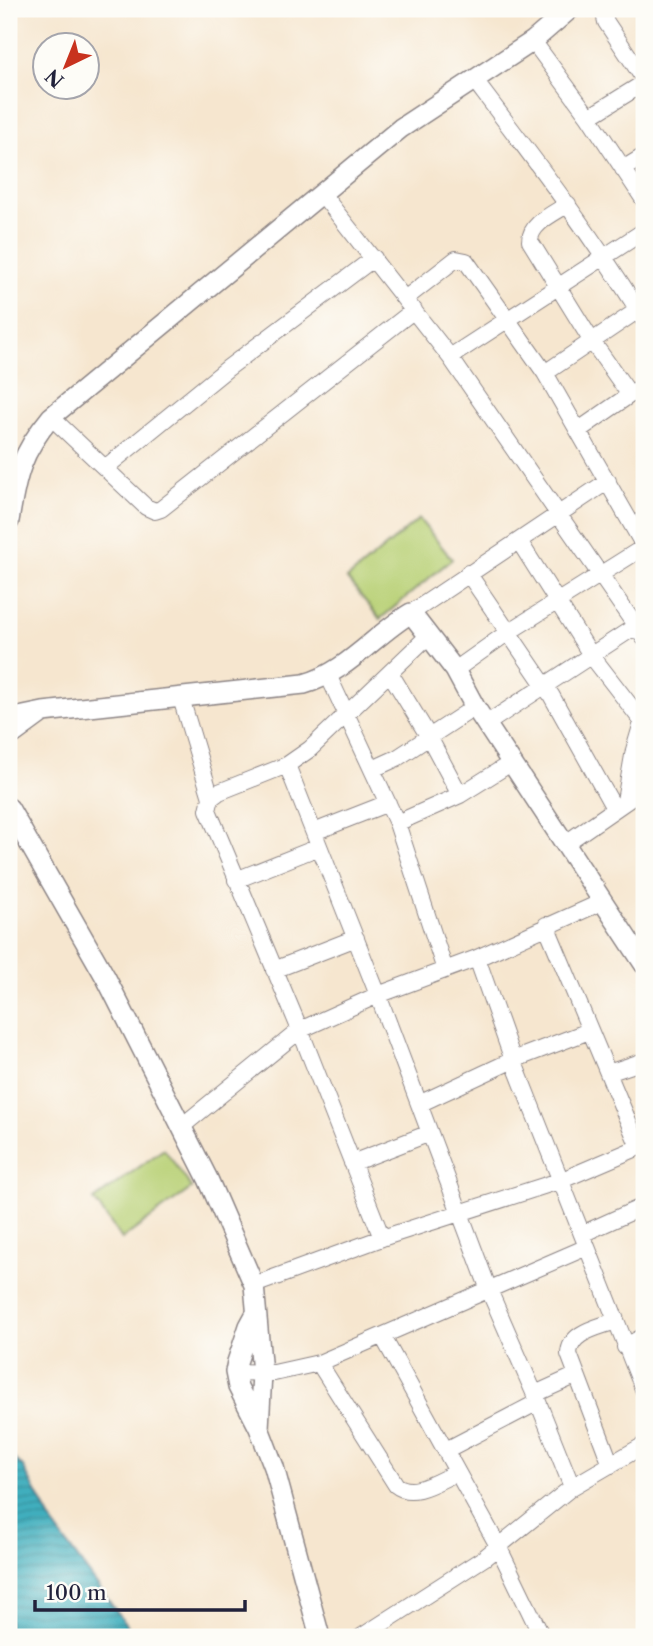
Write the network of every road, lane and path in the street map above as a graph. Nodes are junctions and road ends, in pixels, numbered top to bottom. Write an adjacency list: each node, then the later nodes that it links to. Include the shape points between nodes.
1 (570, 9): 3 (street)
2 (603, 9): 5 (street, via 606,22)
3 (533, 41): 4 (street); 6 (street)
4 (475, 81): 9 (street, via 420,113); 11 (street)
5 (644, 81): 6 (street)
6 (589, 117): 8 (street)
7 (644, 156): 8 (street)
8 (623, 169): 10 (street)
9 (322, 194): 14 (street); 23 (street)
10 (644, 200)
11 (568, 204): 13 (street); 15 (street, via 530,235)
12 (644, 231): 13 (street)
13 (605, 257): 15 (street); 17 (street)
14 (373, 258): 16 (street); 25 (street)
15 (557, 287): 18 (street); 19 (street)
16 (410, 304): 18 (street, via 456,259 462,259); 20 (street); 25 (street, via 161,509 146,507)
17 (642, 312): 19 (street)
18 (509, 319): 20 (street); 21 (street)
19 (591, 340): 21 (street); 22 (street)
20 (450, 357): 27 (street)
21 (545, 373): 24 (street)
22 (637, 390): 24 (street)
23 (51, 417): 25 (street); 28 (street, via 22,460)
24 (579, 430): 26 (street)
25 (105, 468)
26 (608, 481): 27 (street); 30 (street)
27 (559, 513): 29 (street); 32 (street)
28 (9, 522)
29 (519, 541): 31 (street); 33 (street)
30 (643, 543): 32 (street)
31 (468, 573): 34 (street); 36 (street)
32 (601, 574): 33 (street); 35 (street)
33 (557, 603): 36 (street); 38 (street)
34 (411, 613): 37 (street); 41 (street)
35 (640, 632): 38 (street)
36 (507, 633): 39 (street); 42 (street)
37 (428, 636): 39 (street); 40 (street)
38 (591, 655): 42 (street); 48 (street)
39 (455, 670): 44 (street)
40 (390, 673): 46 (street); 51 (street)
41 (328, 675): 43 (street, via 304,684); 46 (street)
42 (544, 685): 49 (street); 59 (street)
43 (181, 698): 45 (street); 57 (street)
44 (475, 707): 49 (street); 51 (street)
45 (43, 712): 47 (street); 50 (street)
46 (346, 714): 53 (street); 54 (street)
47 (9, 719)
48 (643, 719): 59 (street)
49 (486, 724): 52 (street)
50 (9, 737)
51 (429, 737): 54 (street); 56 (street)
52 (511, 763): 56 (street); 63 (street)
53 (287, 765): 57 (street); 62 (street)
54 (373, 769): 58 (street)
55 (644, 789): 59 (street)
56 (460, 795): 61 (street)
57 (211, 798): 64 (street, via 208,810)
58 (388, 803): 61 (street); 62 (street)
59 (620, 804): 63 (street)
60 (9, 808): 79 (street, via 106,978)
61 (397, 823): 71 (street)
62 (317, 839): 64 (street); 67 (street)
63 (566, 843): 65 (street)
64 (236, 880): 70 (street)
65 (604, 901): 66 (street); 69 (street)
66 (546, 925): 68 (street); 74 (street)
67 (356, 938): 70 (street); 72 (street)
68 (477, 958): 71 (street); 75 (street)
69 (644, 964)
70 (274, 970): 73 (street)
71 (445, 970): 72 (street)
72 (377, 995): 73 (street); 78 (street)
73 (300, 1030): 79 (street); 82 (street)
74 (589, 1031): 75 (street); 77 (street)
75 (513, 1060): 78 (street); 83 (street)
76 (644, 1061): 77 (street)
77 (608, 1073): 81 (street)
78 (419, 1104): 80 (street)
79 (181, 1127): 88 (street)
80 (430, 1133): 82 (street); 85 (street)
81 (641, 1146): 83 (street)
82 (352, 1163): 86 (street)
83 (562, 1180): 85 (street); 87 (street)
84 (644, 1206): 87 (street)
85 (459, 1213): 86 (street); 89 (street)
86 (382, 1238): 88 (street)
87 (584, 1240): 89 (street); 91 (street)
88 (254, 1285): 90 (street)
89 (489, 1290): 93 (street); 100 (street)
90 (256, 1315): 96 (street); 97 (street)
91 (615, 1321): 94 (street); 98 (street, via 576,1336 569,1354)
92 (644, 1336): 94 (street)
93 (383, 1337): 95 (street); 103 (street)
94 (625, 1347): 99 (street)
95 (319, 1363): 97 (street); 105 (street, via 388,1475 403,1491)
96 (235, 1372): 97 (street); 101 (street)
97 (262, 1373): 101 (street)
98 (577, 1375): 100 (street); 104 (street)
99 (644, 1391)
100 (536, 1398): 103 (street); 106 (street)
101 (259, 1428): 108 (street)
102 (644, 1445): 104 (street)
103 (446, 1450): 105 (street)
104 (611, 1465): 106 (street)
105 (456, 1473): 107 (street)
106 (572, 1487): 107 (street)
107 (498, 1546): 109 (street); 110 (street)
108 (320, 1637)
109 (361, 1637)
110 (542, 1637)

